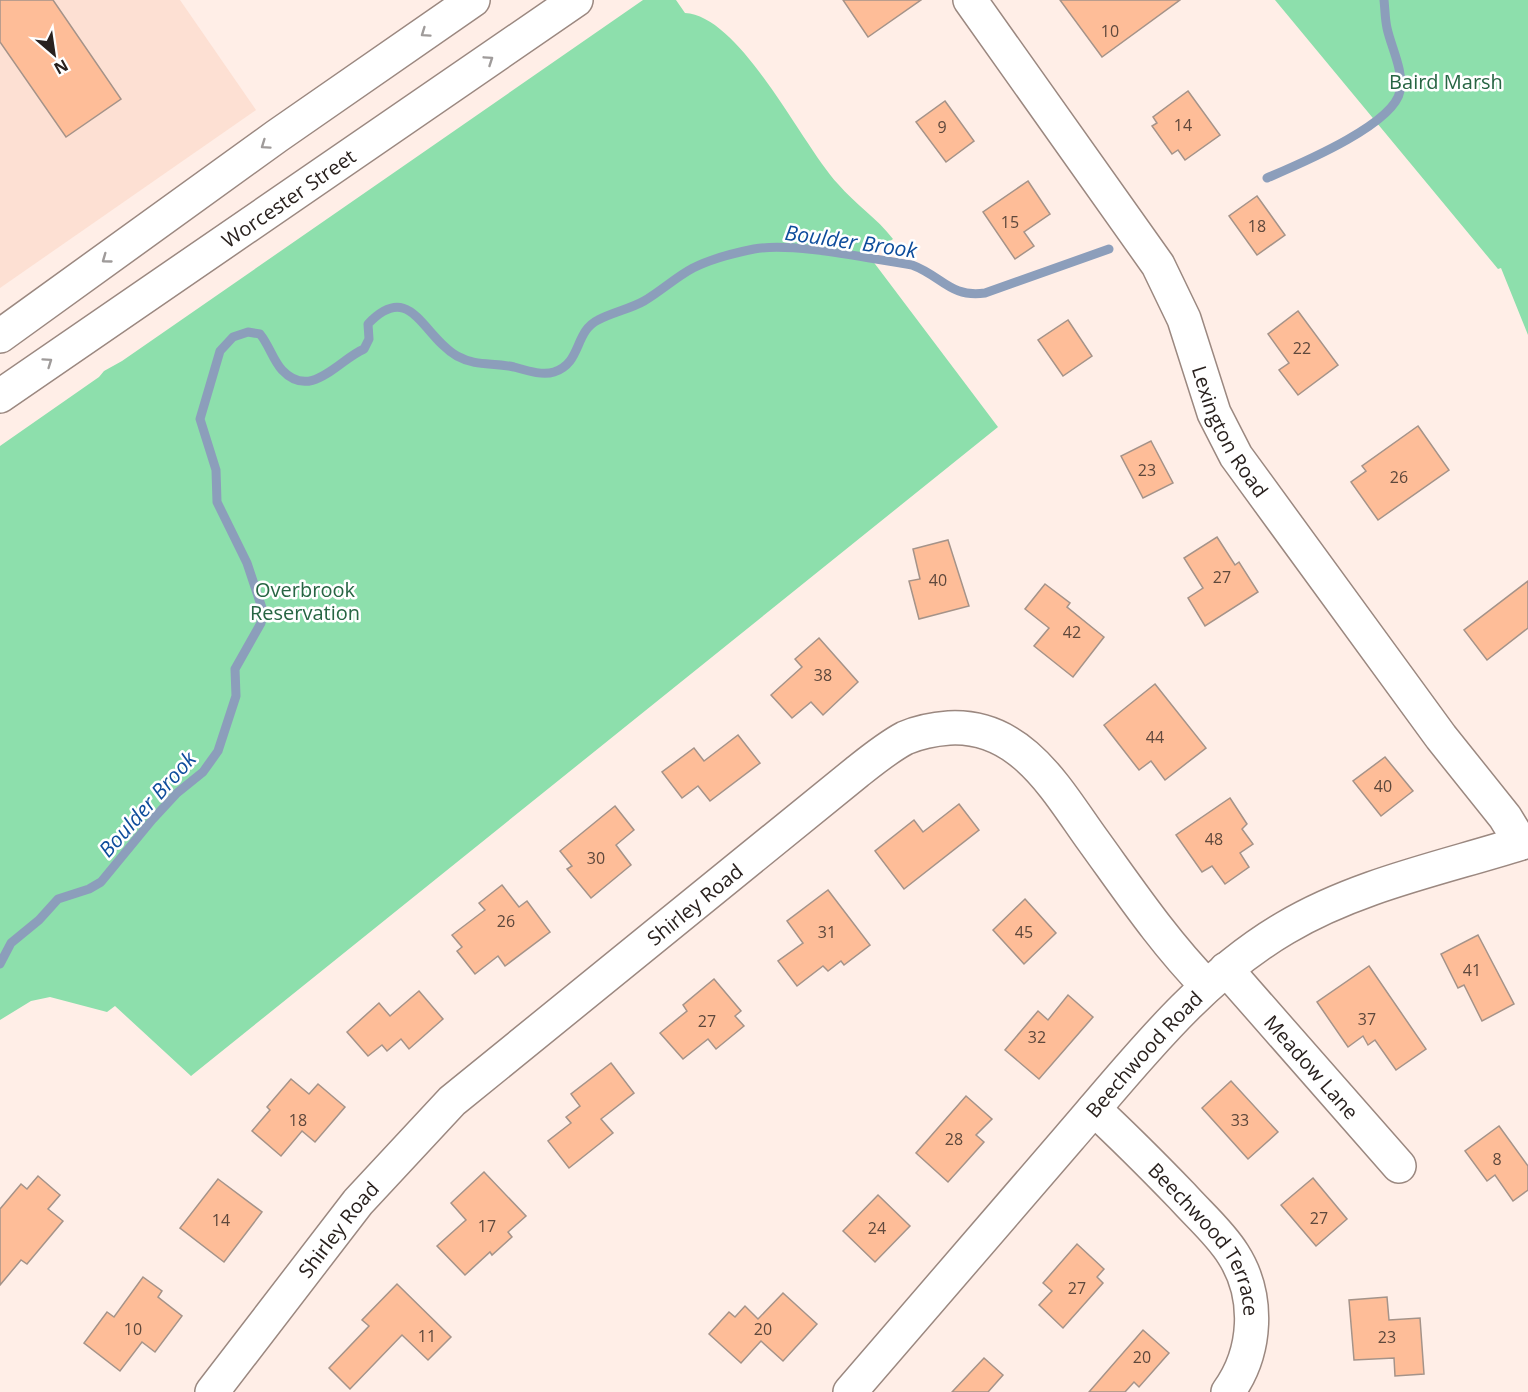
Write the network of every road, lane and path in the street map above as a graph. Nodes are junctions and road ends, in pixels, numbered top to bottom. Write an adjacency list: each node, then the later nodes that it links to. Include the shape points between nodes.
1 (473, 0): 4 (main road, one-way to 4)
2 (576, 0): 5 (main road, Worcester Street, one-way to 2)
3 (970, 0): 6 (main road, Lexington Road, via 1158,265 1184,319 1214,413 1236,456 1441,737)
4 (0, 336)
5 (0, 396)
6 (1525, 842): 7 (main road, Beechwood Road, via 1323,908 1285,928)
7 (1217, 977): 8 (main road, Beechwood Road); 9 (main road, Meadow Lane); 10 (main road, Shirley Road, via 1156,929 1056,789 1016,746 991,733 962,728 933,729 906,738 857,772 452,1101 358,1202)
8 (1094, 1110): 11 (main road, Beechwood Road); 12 (main road, Beechwood Terrace, via 1156,1169 1234,1255 1252,1304 1251,1334 1246,1359)
9 (1399, 1166)
10 (212, 1392)
11 (850, 1392)
12 (1228, 1392)

